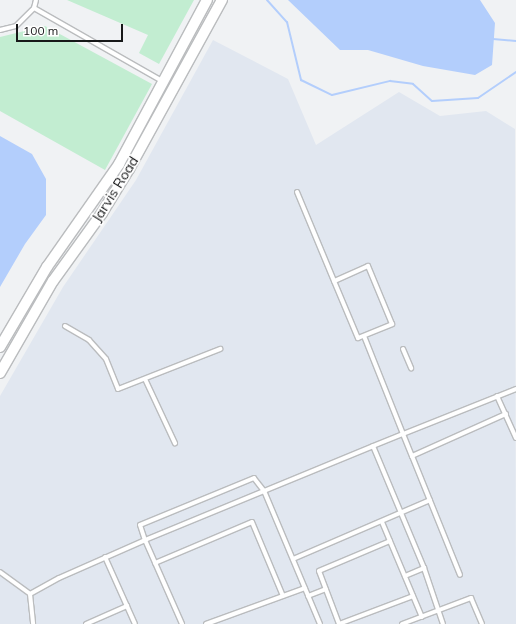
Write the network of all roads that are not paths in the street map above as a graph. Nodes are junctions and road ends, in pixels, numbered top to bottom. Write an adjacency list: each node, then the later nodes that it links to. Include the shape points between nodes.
1 (36, 0): 4 (lane)
2 (207, 0): 6 (street, Jarvis Road)
3 (222, 0): 8 (street, Jarvis Road)
4 (34, 8): 5 (lane, via 16,26); 6 (lane)
5 (0, 30)
6 (163, 81): 7 (street, Jarvis Road)
7 (120, 163): 8 (street); 13 (street, Jarvis Road, via 47,267)
8 (129, 169): 17 (street, Jarvis Road, via 102,213 53,281)
9 (297, 192): 10 (lane)
10 (334, 281): 12 (lane, via 358,338); 12 (lane, via 368,266 392,324)
11 (65, 326): 18 (lane, via 89,340 106,359 118,389)
12 (364, 336): 22 (lane)
13 (0, 347)
14 (220, 349): 18 (lane)
15 (403, 349): 16 (lane)
16 (411, 368)
17 (0, 373)
18 (145, 378): 24 (lane)
19 (516, 389): 20 (lane)
20 (497, 396): 21 (lane); 22 (lane)
21 (506, 414): 23 (lane); 26 (lane)
22 (403, 434): 25 (lane); 26 (lane)
23 (516, 438)
24 (174, 443)
25 (373, 446): 27 (lane); 29 (lane)
26 (412, 456): 28 (lane)
27 (264, 491): 31 (lane); 31 (lane, via 254,478 142,523 140,525); 34 (lane)
28 (430, 500): 29 (lane); 38 (lane)
29 (401, 514): 30 (lane); 36 (lane)
30 (382, 522): 32 (lane); 34 (lane)
31 (145, 540): 33 (lane); 35 (lane)
32 (390, 541): 39 (lane); 41 (lane, via 319,571)
33 (105, 557): 42 (lane); 46 (lane)
34 (293, 559): 40 (lane)
35 (155, 563): 43 (lane, via 252,522); 52 (lane)
36 (424, 568): 39 (lane); 47 (lane)
37 (0, 572): 42 (lane)
38 (460, 575)
39 (405, 576): 45 (lane)
40 (305, 588): 43 (lane); 44 (lane)
41 (326, 589): 44 (lane); 45 (lane, via 339,624)
42 (30, 594): 49 (lane)
43 (283, 596): 53 (lane)
44 (308, 596): 54 (lane)
45 (413, 596): 48 (lane)
46 (127, 606): 50 (lane); 51 (lane)
47 (438, 611): 48 (lane); 56 (lane); 57 (lane, via 470,598)
48 (422, 617): 55 (lane)
49 (33, 624)
50 (86, 624)
51 (135, 624)
52 (182, 624)
53 (206, 624)
54 (320, 624)
55 (402, 624)
56 (443, 624)
57 (482, 624)

